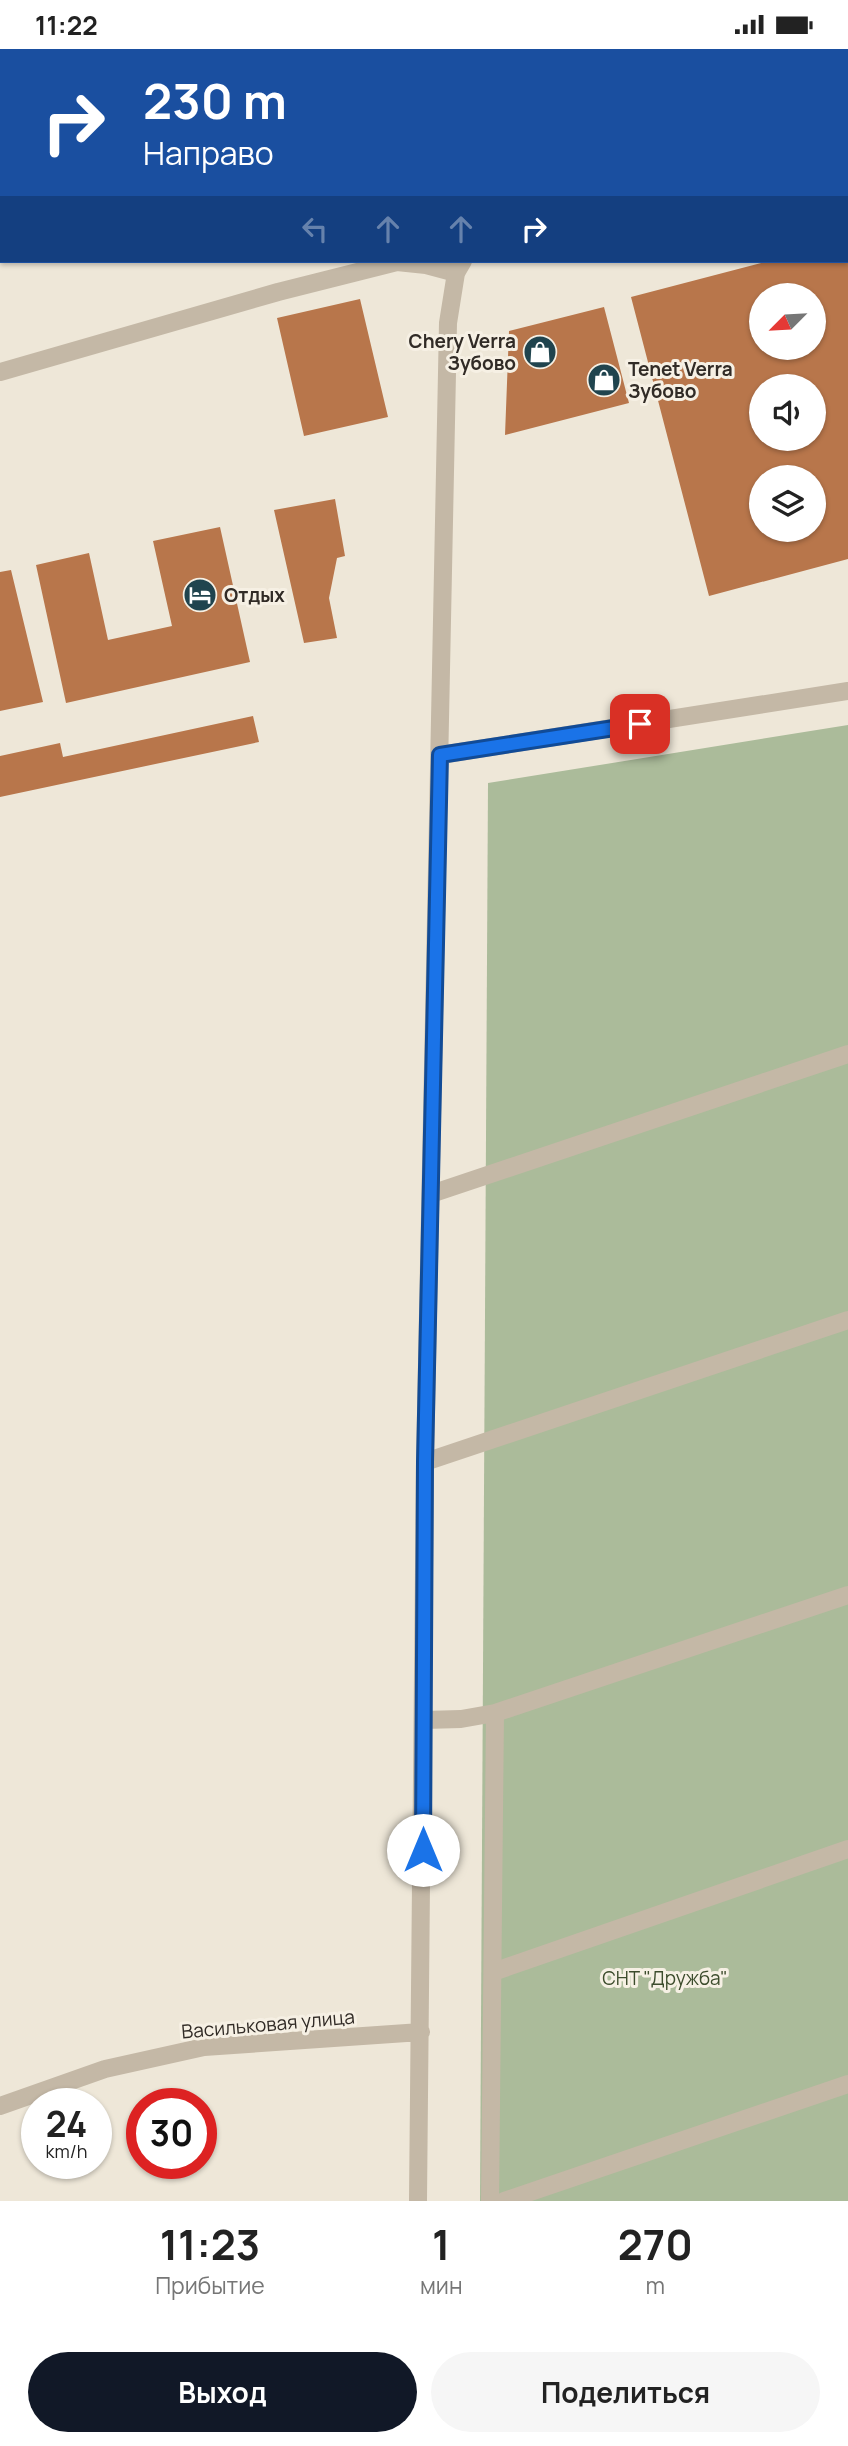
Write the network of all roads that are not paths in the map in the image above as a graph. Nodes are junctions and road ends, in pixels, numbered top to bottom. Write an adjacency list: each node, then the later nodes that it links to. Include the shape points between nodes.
1 (393, 263): 4 (street)
2 (407, 263): 3 (street)
3 (458, 265): 6 (street, via 448,323)
4 (0, 372)
5 (848, 691): 6 (street)
6 (440, 755): 8 (street)
7 (848, 1053): 8 (street)
8 (431, 1194): 10 (street)
9 (848, 1319): 10 (street)
10 (425, 1462): 13 (street)
11 (848, 1595): 12 (street)
12 (495, 1713): 13 (street); 15 (street)
13 (424, 1720): 16 (street)
14 (848, 1849): 15 (street)
15 (493, 1972): 20 (street)
16 (421, 2032): 18 (street, Васильковая улица, via 204,2047 105,2069); 19 (street)
17 (848, 2084): 21 (street)
18 (0, 2106)
19 (418, 2201)
20 (490, 2201)
21 (504, 2201)

